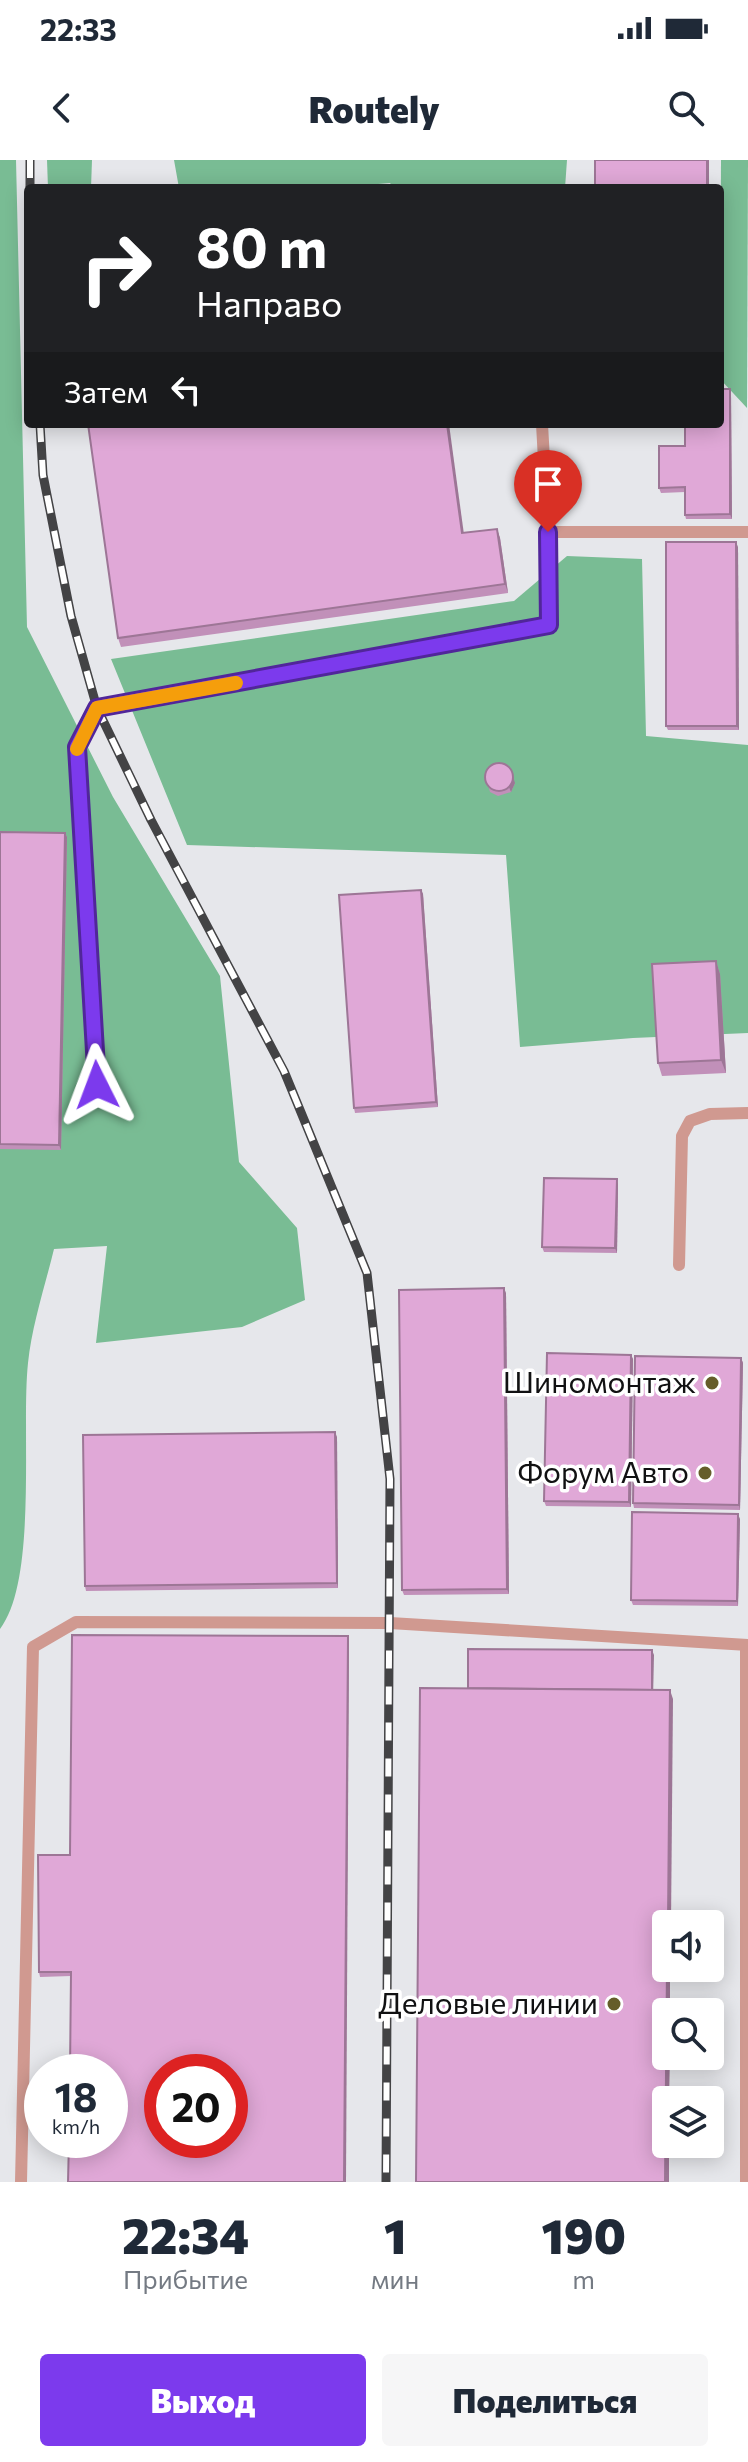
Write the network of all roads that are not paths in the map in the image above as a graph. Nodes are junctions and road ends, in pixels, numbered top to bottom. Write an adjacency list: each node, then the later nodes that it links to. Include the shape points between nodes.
1 (542, 428): 2 (lane)
2 (548, 532): 3 (lane); 4 (lane, via 549,625 97,708 77,747)
3 (748, 532)
4 (97, 1085)
5 (748, 1113): 6 (lane, via 710,1114 690,1121 682,1136)
6 (679, 1265)
7 (747, 1646): 8 (lane, via 390,1623 76,1622 33,1647); 9 (lane)
8 (21, 2182)
9 (746, 2182)

